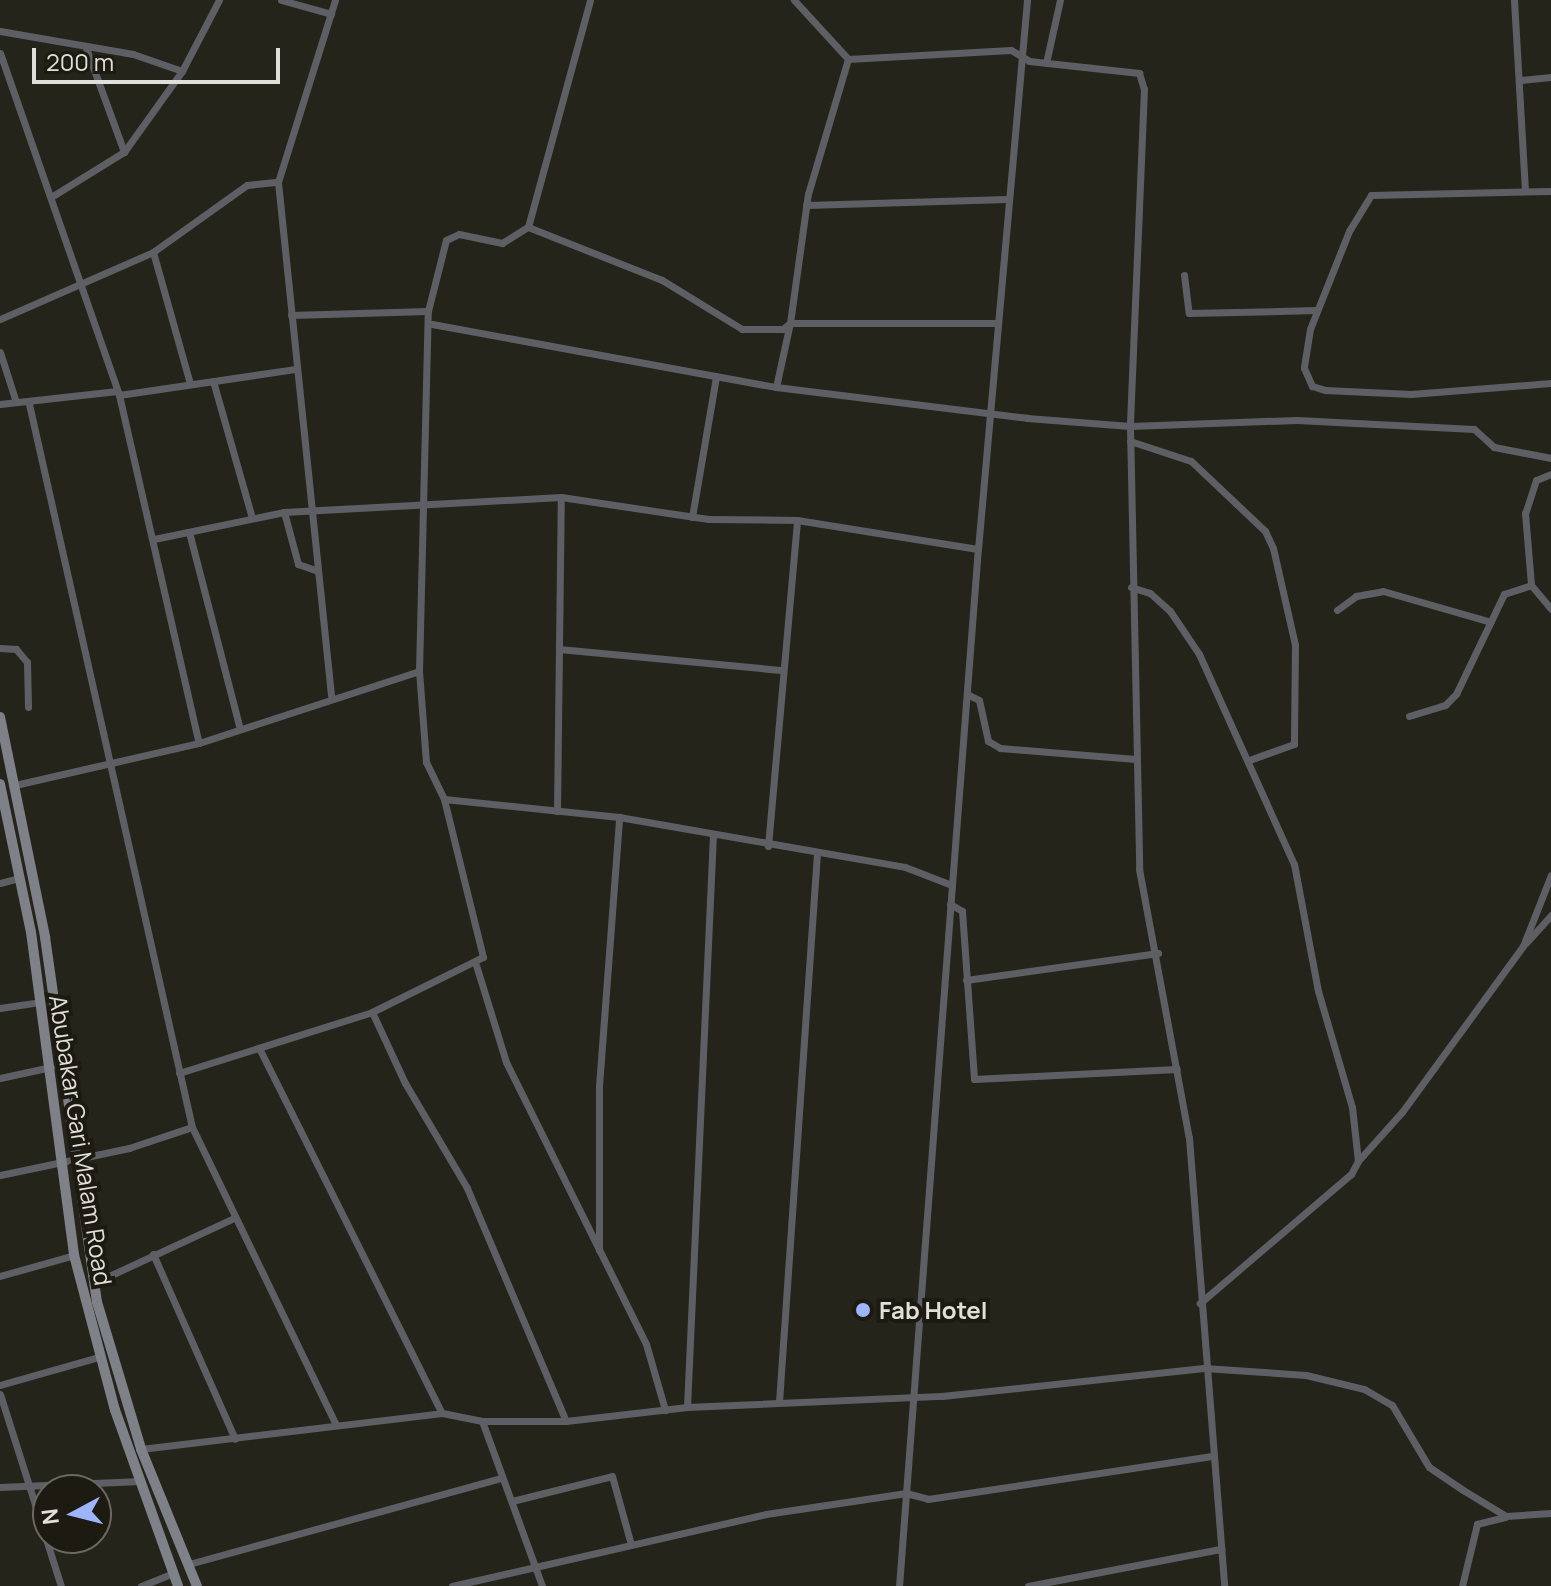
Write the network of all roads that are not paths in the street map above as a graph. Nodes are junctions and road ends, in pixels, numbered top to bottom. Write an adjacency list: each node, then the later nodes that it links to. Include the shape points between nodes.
1 (219, 0): 16 (street)
2 (281, 0): 9 (street)
3 (335, 0): 9 (street)
4 (590, 0): 26 (street)
5 (794, 0): 14 (street)
6 (1027, 0): 13 (street)
7 (1060, 0): 15 (street)
8 (1514, 0): 18 (street)
9 (331, 14): 20 (street)
10 (0, 31): 11 (street)
11 (86, 48): 16 (street, via 133,54); 19 (street)
12 (0, 53): 23 (street)
13 (1021, 56): 14 (street, via 977,47); 15 (street); 24 (street)
14 (848, 59): 25 (street)
15 (1046, 63): 49 (street, via 1139,73 1144,89)
16 (182, 71): 19 (street)
17 (1551, 77): 18 (street)
18 (1522, 80): 21 (street)
19 (124, 152): 23 (street)
20 (278, 182): 27 (street, via 247,185); 32 (street)
21 (1525, 191): 22 (street); 30 (street, via 1371,195 1349,231)
22 (1551, 191)
23 (51, 197): 29 (street)
24 (1007, 199): 25 (street); 35 (street)
25 (806, 205): 34 (street)
26 (528, 227): 31 (street, via 502,243 459,234 446,240); 34 (street, via 662,280 742,329 774,333)
27 (153, 252): 29 (street); 42 (street)
28 (1184, 275): 30 (street, via 1189,313)
29 (83, 286): 33 (street); 44 (street)
30 (1317, 310): 41 (street, via 1304,368 1318,388 1411,394)
31 (428, 311): 32 (street); 36 (street)
32 (291, 315): 38 (street)
33 (0, 319)
34 (790, 323): 35 (street); 43 (street)
35 (998, 323): 48 (street)
36 (432, 324): 39 (street); 54 (street)
37 (0, 352): 45 (street)
38 (296, 369): 40 (street); 55 (street)
39 (716, 376): 43 (street); 57 (street)
40 (213, 381): 42 (street); 58 (street)
41 (1551, 383)
42 (190, 384): 44 (street)
43 (776, 387): 48 (street)
44 (118, 393): 47 (street); 61 (street)
45 (16, 402): 46 (street); 47 (street)
46 (0, 404)
47 (29, 404): 82 (street)
48 (992, 411): 49 (street); 62 (street)
49 (1130, 426): 50 (street); 51 (street, via 1297,420 1474,429 1494,447)
50 (1130, 441): 65 (street); 81 (street, via 1191,461 1265,531 1273,548 1295,645 1294,744)
51 (1551, 458)
52 (1551, 474): 64 (street, via 1536,480 1529,493)
53 (561, 497): 54 (street); 57 (street); 70 (street)
54 (426, 500): 55 (street); 72 (street)
55 (312, 511): 56 (street); 63 (street)
56 (284, 512): 58 (street); 63 (street, via 298,564)
57 (692, 517): 59 (street)
58 (252, 518): 60 (street)
59 (797, 520): 62 (street); 71 (street)
60 (189, 532): 61 (street); 78 (street)
61 (154, 539): 79 (street, via 166,621)
62 (978, 549): 73 (street)
63 (318, 571): 74 (street)
64 (1531, 585): 66 (street); 68 (street, via 1504,594)
65 (1131, 587): 80 (street); 81 (street, via 1150,593 1170,611)
66 (1551, 609)
67 (1337, 610): 68 (street, via 1356,596 1383,591)
68 (1491, 622): 76 (street, via 1456,694 1445,705)
69 (0, 648): 75 (street, via 16,649 27,662)
70 (559, 649): 71 (street, via 620,652 697,667); 86 (street)
71 (783, 670): 89 (street)
72 (419, 671): 74 (street); 85 (street, via 426,762)
73 (967, 694): 80 (street, via 979,700 991,745); 94 (street)
74 (331, 695): 78 (street)
75 (28, 707)
76 (1409, 716)
77 (0, 717): 84 (street)
78 (240, 729): 79 (street)
79 (199, 743): 82 (street)
80 (1136, 759): 98 (street, via 1139,869)
81 (1252, 759): 112 (street, via 1294,864 1318,991 1352,1107)
82 (114, 766): 84 (street); 107 (street)
83 (0, 784): 92 (street, Abubakar Gari Malam Road)
84 (15, 785): 111 (street, via 51,978)
85 (444, 799): 86 (street); 99 (street, via 483,957)
86 (557, 811): 87 (street)
87 (619, 817): 88 (street); 115 (street, via 599,1086)
88 (713, 835): 89 (street); 127 (street)
89 (768, 846): 90 (street)
90 (817, 853): 94 (street, via 905,867); 126 (street)
91 (1551, 875): 97 (street)
92 (19, 878): 93 (street); 101 (street, Abubakar Gari Malam Road)
93 (0, 883)
94 (952, 885): 95 (street)
95 (950, 904): 100 (street, via 962,911); 125 (street)
96 (1551, 915): 97 (street)
97 (1523, 946): 112 (street, via 1402,1112)
98 (1158, 953): 100 (street); 106 (street)
99 (476, 965): 103 (street); 115 (street, via 506,1062)
100 (966, 980): 106 (street, via 974,1079)
101 (40, 1002): 102 (street); 105 (street, Abubakar Gari Malam Road)
102 (0, 1008)
103 (372, 1012): 104 (street); 131 (street, via 405,1083 467,1188)
104 (259, 1048): 107 (street); 129 (street)
105 (51, 1067): 108 (street); 110 (street, Abubakar Gari Malam Road)
106 (1177, 1069): 120 (street)
107 (179, 1073): 109 (street)
108 (0, 1078)
109 (192, 1127): 111 (street); 114 (street)
110 (61, 1159): 111 (street); 113 (street); 117 (street, Abubakar Gari Malam Road)
111 (74, 1161): 119 (street)
112 (1358, 1161): 120 (street, via 1351,1174)
113 (0, 1175)
114 (234, 1218): 116 (street); 132 (street)
115 (599, 1253): 128 (street, via 646,1344)
116 (153, 1254): 119 (street); 133 (street)
117 (74, 1255): 118 (street); 121 (street, Abubakar Gari Malam Road)
118 (0, 1276)
119 (94, 1283): 134 (street)
120 (1200, 1303): 122 (street)
121 (99, 1357): 123 (street); 137 (street, Abubakar Gari Malam Road)
122 (1204, 1368): 125 (street); 135 (street); 145 (street, via 1306,1375 1364,1389 1392,1405 1429,1467)
123 (0, 1385)
124 (0, 1394): 138 (street)
125 (915, 1395): 126 (street); 142 (street)
126 (779, 1402): 127 (street)
127 (687, 1407): 128 (street)
128 (665, 1410): 131 (street)
129 (442, 1413): 130 (street); 132 (street)
130 (482, 1421): 131 (street); 136 (street)
131 (566, 1421)
132 (336, 1425): 133 (street)
133 (235, 1439): 134 (street)
134 (141, 1449): 149 (street)
135 (1212, 1456): 142 (street, via 928,1499); 147 (street)
136 (502, 1478): 143 (street); 149 (street)
137 (143, 1481): 139 (street); 151 (street, Abubakar Gari Malam Road)
138 (32, 1483)
139 (112, 1483)
140 (0, 1487): 141 (street)
141 (32, 1489)
142 (906, 1493): 146 (street); 158 (street)
143 (512, 1501): 146 (street, via 612,1476); 150 (street)
144 (1551, 1513): 145 (street)
145 (1506, 1516): 161 (street, via 1477,1524)
146 (630, 1541): 150 (street)
147 (1221, 1549): 159 (street); 160 (street)
148 (52, 1554): 152 (street)
149 (189, 1564): 155 (street)
150 (535, 1566): 156 (street); 157 (street)
151 (173, 1573): 153 (street); 154 (street, Abubakar Gari Malam Road)
152 (61, 1586)
153 (141, 1586)
154 (178, 1586)
155 (197, 1586)
156 (452, 1586)
157 (542, 1586)
158 (899, 1586)
159 (1028, 1586)
160 (1224, 1586)
161 (1462, 1586)

